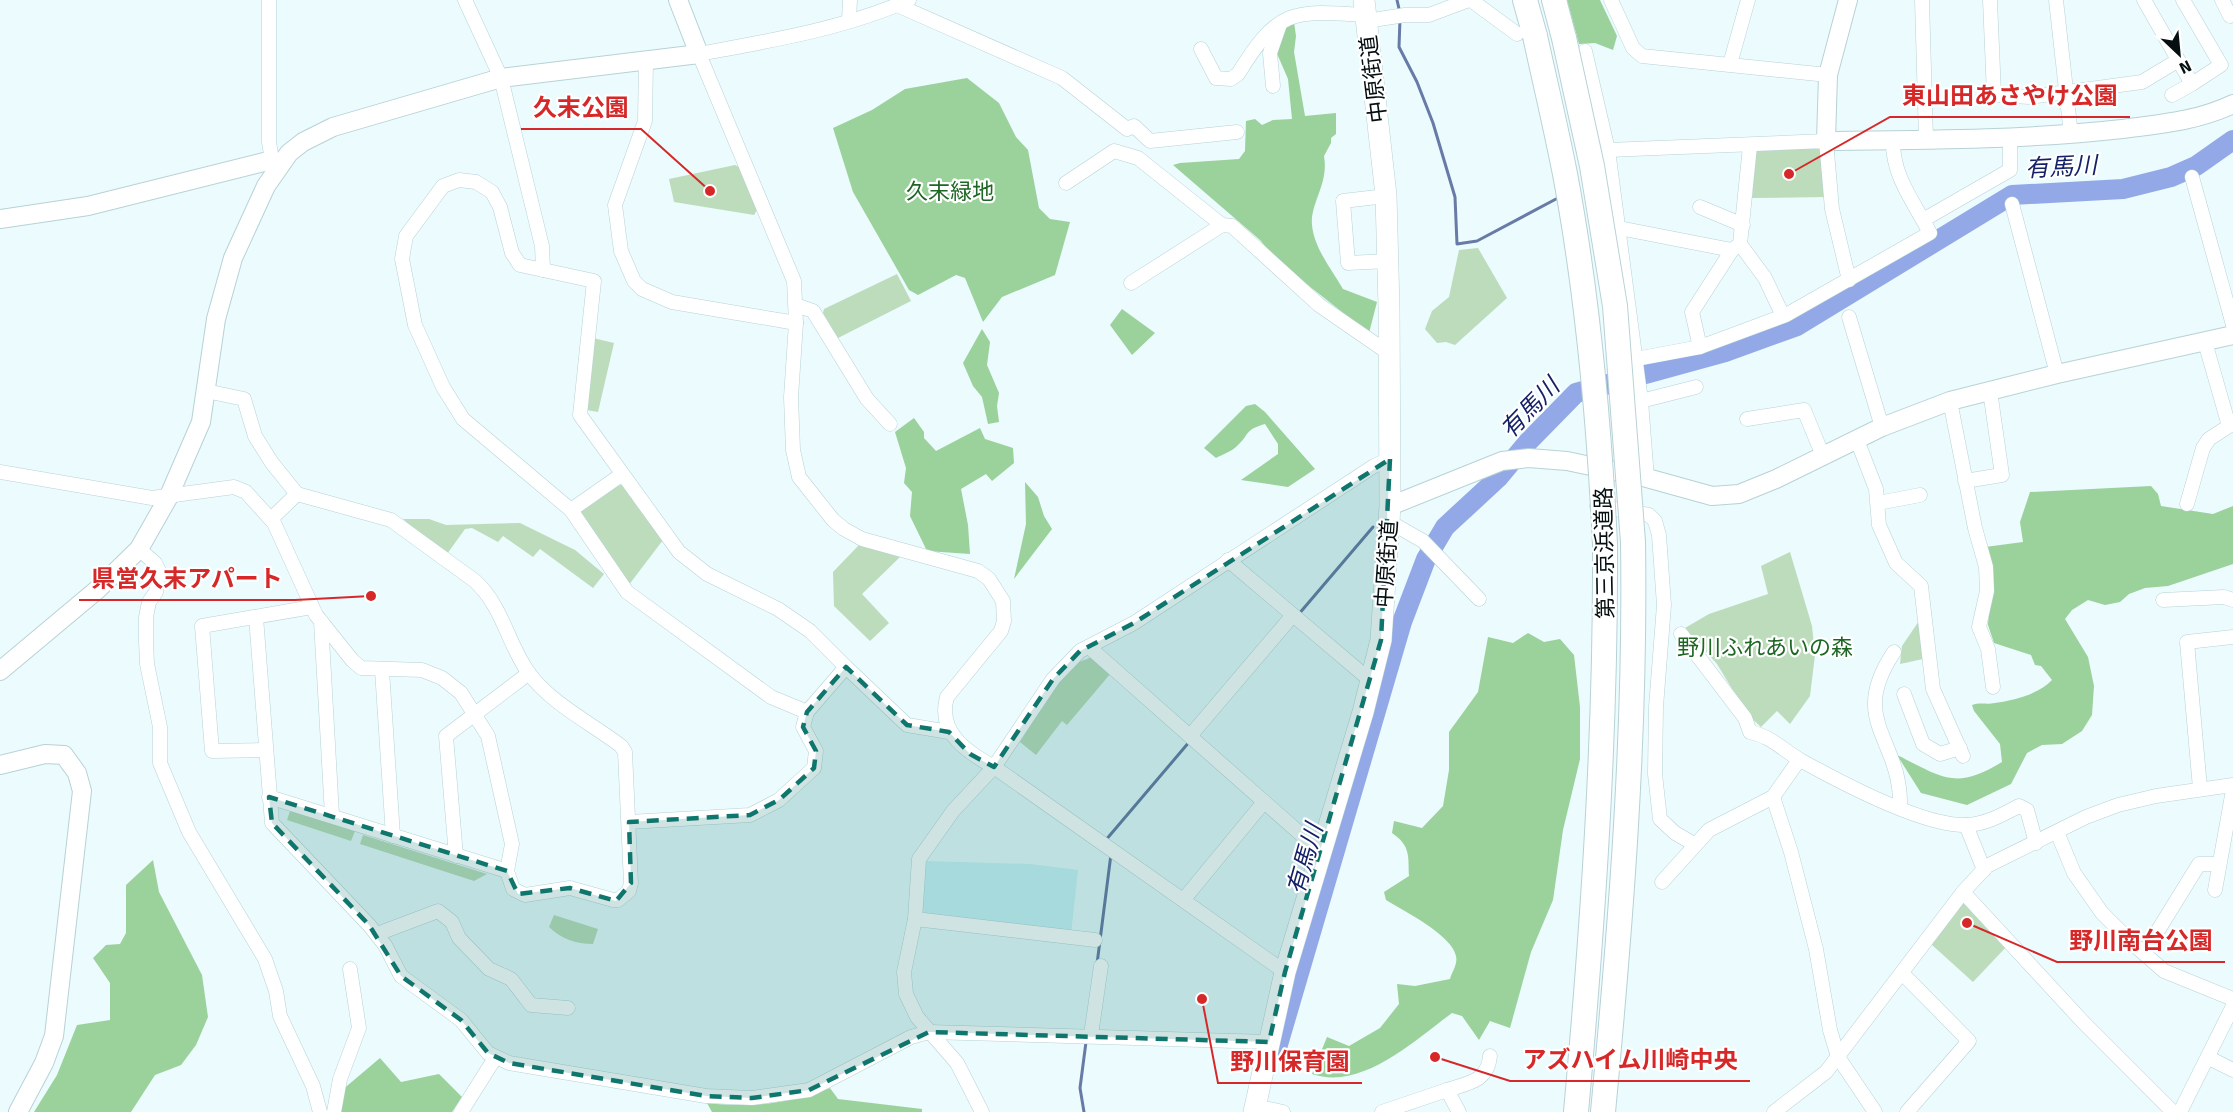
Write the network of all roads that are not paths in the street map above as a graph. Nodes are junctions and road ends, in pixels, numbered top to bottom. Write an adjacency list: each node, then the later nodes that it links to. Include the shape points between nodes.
1 (269, 0): 45 (street, via 270,142)
2 (465, 0): 31 (street)
3 (678, 0): 26 (street)
4 (850, 0): 21 (street)
5 (1470, 0): 19 (street, via 1429,15); 23 (street)
6 (1525, 0): 23 (highway, 第三京浜道路)
7 (1554, 0): 178 (highway, 第三京浜道路, bridge, via 1592,166 1615,306 1633,542 1631,773)
8 (1611, 0): 29 (street, via 1633,48 1642,56)
9 (1748, 0): 29 (street)
10 (1848, 0): 30 (street)
11 (1922, 0): 40 (street)
12 (1990, 0): 34 (street, via 1994,95)
13 (2056, 0): 34 (street)
14 (2135, 0): 15 (street)
15 (2144, 0): 28 (street)
16 (2183, 0): 32 (street, via 2221,65)
17 (2222, 0): 20 (street, via 2230,16)
18 (903, 3): 21 (street); 37 (street, via 1062,78 1127,129 1134,126 1150,141)
19 (1365, 12): 22 (street, via 1314,11); 48 (main road, 中原街道)
20 (2233, 14)
21 (849, 21): 26 (street)
22 (1280, 23): 24 (street, via 1268,30 1231,79 1216,78); 33 (street, via 1270,53)
23 (1526, 35): 177 (highway, 第三京浜道路, bridge, via 1565,173 1577,246 1601,459 1605,544 1602,770 1593,930)
24 (1200, 49)
25 (1585, 51): 44 (street)
26 (699, 54): 27 (street); 61 (street, via 794,281)
27 (646, 60): 31 (street); 64 (street, via 645,121 615,205 621,251 634,281 642,289 672,302)
28 (2178, 61): 32 (street); 34 (street, via 2142,82)
29 (1730, 64): 30 (street)
30 (1828, 75): 42 (street)
31 (501, 78): 45 (street, via 333,127 303,142); 58 (street, via 540,235)
32 (2192, 84): 35 (street)
33 (1273, 86)
34 (2067, 93): 38 (street)
35 (2172, 95)
36 (2233, 104): 38 (street, via 2174,122)
37 (1237, 132)
38 (2071, 135): 39 (street)
39 (2010, 136): 40 (street); 52 (street, via 2010,170)
40 (1926, 139): 41 (street)
41 (1893, 140): 42 (street); 52 (street, via 1897,173)
42 (1826, 141): 43 (street); 59 (street, via 1832,209)
43 (1750, 146): 44 (street); 54 (street)
44 (1608, 150): 55 (street)
45 (275, 163): 51 (street, via 88,206); 72 (street, via 224,287)
46 (2192, 177): 65 (street)
47 (1066, 183): 53 (street, via 1114,151 1138,158)
48 (1386, 196): 57 (main road, 中原街道); 57 (street, via 1343,201 1348,263)
49 (2012, 204): 70 (street)
50 (1700, 207): 54 (street)
51 (0, 219)
52 (1923, 220): 59 (street, via 1930,233)
53 (1222, 225): 60 (street); 68 (street, via 1232,226 1319,305)
54 (1743, 225): 56 (street)
55 (1619, 228): 56 (street); 69 (street)
56 (1736, 247): 62 (street, via 1765,278); 67 (street, via 1692,312)
57 (1388, 261): 68 (main road, 中原街道)
58 (543, 270): 84 (street, via 596,284 580,415); 92 (street, via 520,265 512,253 500,207 492,192 476,182 459,180 443,186 406,236 402,248 415,325 442,387 463,418)
59 (1849, 280): 62 (street)
60 (1131, 283)
61 (796, 305): 64 (street); 77 (street, via 813,311 867,399)
62 (1783, 316): 67 (street)
63 (1849, 317): 78 (street)
64 (796, 323): 119 (street, via 791,397 793,450 799,477 809,493 833,520 862,539 978,571 989,579 1003,601 1001,631 947,698 943,710)
65 (2232, 324): 66 (street)
66 (2205, 342): 70 (street); 91 (street, via 2229,426 2203,448)
67 (1700, 347): 69 (street)
68 (1390, 354): 81 (main road, 中原街道)
69 (1636, 359): 74 (street)
70 (2057, 374): 73 (street)
71 (1696, 387): 74 (street)
72 (206, 391): 87 (street, via 244,399 255,436); 89 (street, via 201,422)
73 (1990, 391): 75 (street); 86 (street, via 2002,475)
74 (1641, 401): 85 (street)
75 (1950, 401): 78 (street); 86 (street)
76 (1747, 419): 80 (street, via 1804,410)
77 (890, 424)
78 (1882, 427): 79 (street)
79 (1857, 440): 80 (street); 90 (street)
80 (1823, 456): 85 (street, via 1755,488 1724,496)
81 (1390, 459): 93 (main road, 中原街道); 96 (street)
82 (1590, 466): 85 (street); 93 (street, via 1529,458 1502,461); 138 (street, via 1590,490 1598,507 1649,515 1659,535 1664,604 1655,774 1660,819)
83 (0, 472): 89 (street, via 122,495)
84 (621, 475): 92 (street); 110 (street, via 679,552 707,574 778,609 810,631)
85 (1647, 478)
86 (1965, 480): 115 (street, via 1986,567 1987,591 1979,627 1988,649)
87 (297, 494): 94 (street); 113 (street, via 391,520 475,582 500,613)
88 (1920, 495): 90 (street)
89 (168, 498): 94 (street, via 234,488 246,492); 95 (street)
90 (1878, 503): 100 (street, via 1879,525 1896,563 1921,586)
91 (2187, 504)
92 (571, 510): 117 (street, via 627,592 771,697)
93 (1389, 513): 97 (street, via 1423,541); 114 (main road, 中原街道, via 1381,640)
94 (271, 519): 101 (street)
95 (139, 549): 112 (street, via 98,589); 171 (street, via 159,571 146,616 146,641 160,727 160,763 189,832 265,958 280,1016 313,1086)
96 (1228, 560): 102 (street); 108 (street, via 1134,623)
97 (1479, 599)
98 (2163, 600): 99 (street)
99 (2233, 600)
100 (1923, 605): 104 (street); 116 (street, via 1933,689 1961,752 1940,754 1923,744)
101 (312, 606): 103 (street); 105 (street)
102 (1293, 615): 114 (street); 120 (street)
103 (256, 617): 121 (street); 121 (street, via 202,626 212,751)
104 (1914, 617)
105 (321, 621): 111 (street, via 361,668); 132 (street)
106 (1681, 634): 122 (street, via 1745,718 1750,732 1779,744)
107 (2233, 637): 126 (street, via 2187,642)
108 (1089, 646): 120 (street); 124 (street, via 1053,679)
109 (1894, 652): 131 (street, via 1877,680 1873,701 1874,715 1900,786)
110 (846, 667): 117 (street); 119 (street, via 907,725)
111 (382, 670): 118 (street, via 422,670 442,678 461,693); 136 (street)
112 (0, 671)
113 (529, 674): 118 (street); 133 (street, via 542,689 621,746)
114 (1371, 681): 139 (main road, 中原街道)
115 (1993, 687)
116 (1904, 694)
117 (807, 712): 133 (street, via 803,728 816,751 814,768 763,810 750,815)
118 (476, 716): 140 (street, via 446,736); 143 (street, via 488,736 512,844)
119 (949, 732): 124 (street, via 970,754)
120 (1190, 736): 130 (street)
121 (265, 750): 128 (street)
122 (1799, 760): 129 (street); 131 (street)
123 (0, 765): 170 (street, via 45,754 64,755 77,773 82,791 55,1028 44,1063)
124 (994, 767): 147 (street); 148 (street, via 953,811 919,859)
125 (2233, 784): 126 (street)
126 (2200, 788): 135 (street, via 2118,805)
127 (2233, 790): 141 (street)
128 (269, 797): 132 (street); 149 (street, via 272,823)
129 (1773, 797): 138 (street, via 1709,830); 163 (street, via 1816,949)
130 (1264, 802): 139 (street); 147 (street)
131 (1900, 807): 134 (street, via 1936,820)
132 (332, 815): 136 (street)
133 (629, 822): 143 (street, via 631,883 629,891 618,900 570,888 518,894 508,882)
134 (1966, 825): 137 (street, via 1995,819 2019,806 2027,810); 142 (street)
135 (2057, 832): 137 (street); 151 (street, via 2074,873 2102,913)
136 (393, 836): 140 (street)
137 (2036, 843): 142 (street)
138 (1694, 844): 144 (street)
139 (1321, 852): 154 (main road, 中原街道)
140 (456, 856): 143 (street)
141 (2218, 864): 145 (street); 151 (street, via 2199,864)
142 (1984, 870): 146 (street)
143 (507, 871)
144 (1662, 882)
145 (2215, 890)
146 (1963, 892): 155 (street); 181 (street)
147 (1184, 899): 154 (street)
148 (915, 919): 150 (street); 159 (street, via 904,972 906,994)
149 (376, 934): 158 (street, via 438,911 452,922 459,939 489,969 511,979 531,1005); 164 (street, via 401,976 461,1020)
150 (1095, 940)
151 (2144, 953): 156 (street, via 2164,971)
152 (1101, 966): 160 (street)
153 (350, 969): 172 (street, via 360,1028 342,1073)
154 (1285, 972): 161 (main road, 中原街道)
155 (1902, 973): 163 (street); 180 (street, via 1969,1041)
156 (2233, 999)
157 (2233, 1006): 165 (street)
158 (568, 1008)
159 (929, 1032): 160 (street); 164 (street, via 911,1037 809,1090 752,1098 706,1096); 174 (street, via 957,1063)
160 (1091, 1035): 161 (street)
161 (1269, 1042): 168 (main road, 中原街道)
162 (1490, 1056): 167 (street, via 1483,1078)
163 (1838, 1057): 169 (street); 179 (street, via 1826,1072)
164 (495, 1058): 173 (street)
165 (2209, 1058): 166 (street); 182 (street)
166 (2233, 1070)
167 (1447, 1090): 175 (street); 176 (street)
168 (1262, 1110)
169 (1873, 1111)
170 (18, 1112)
171 (320, 1112)
172 (334, 1112)
173 (461, 1112)
174 (982, 1112)
175 (1382, 1112)
176 (1459, 1112)
177 (1576, 1112)
178 (1603, 1112)
179 (1774, 1112)
180 (1907, 1112)
181 (2173, 1112)
182 (2180, 1112)

